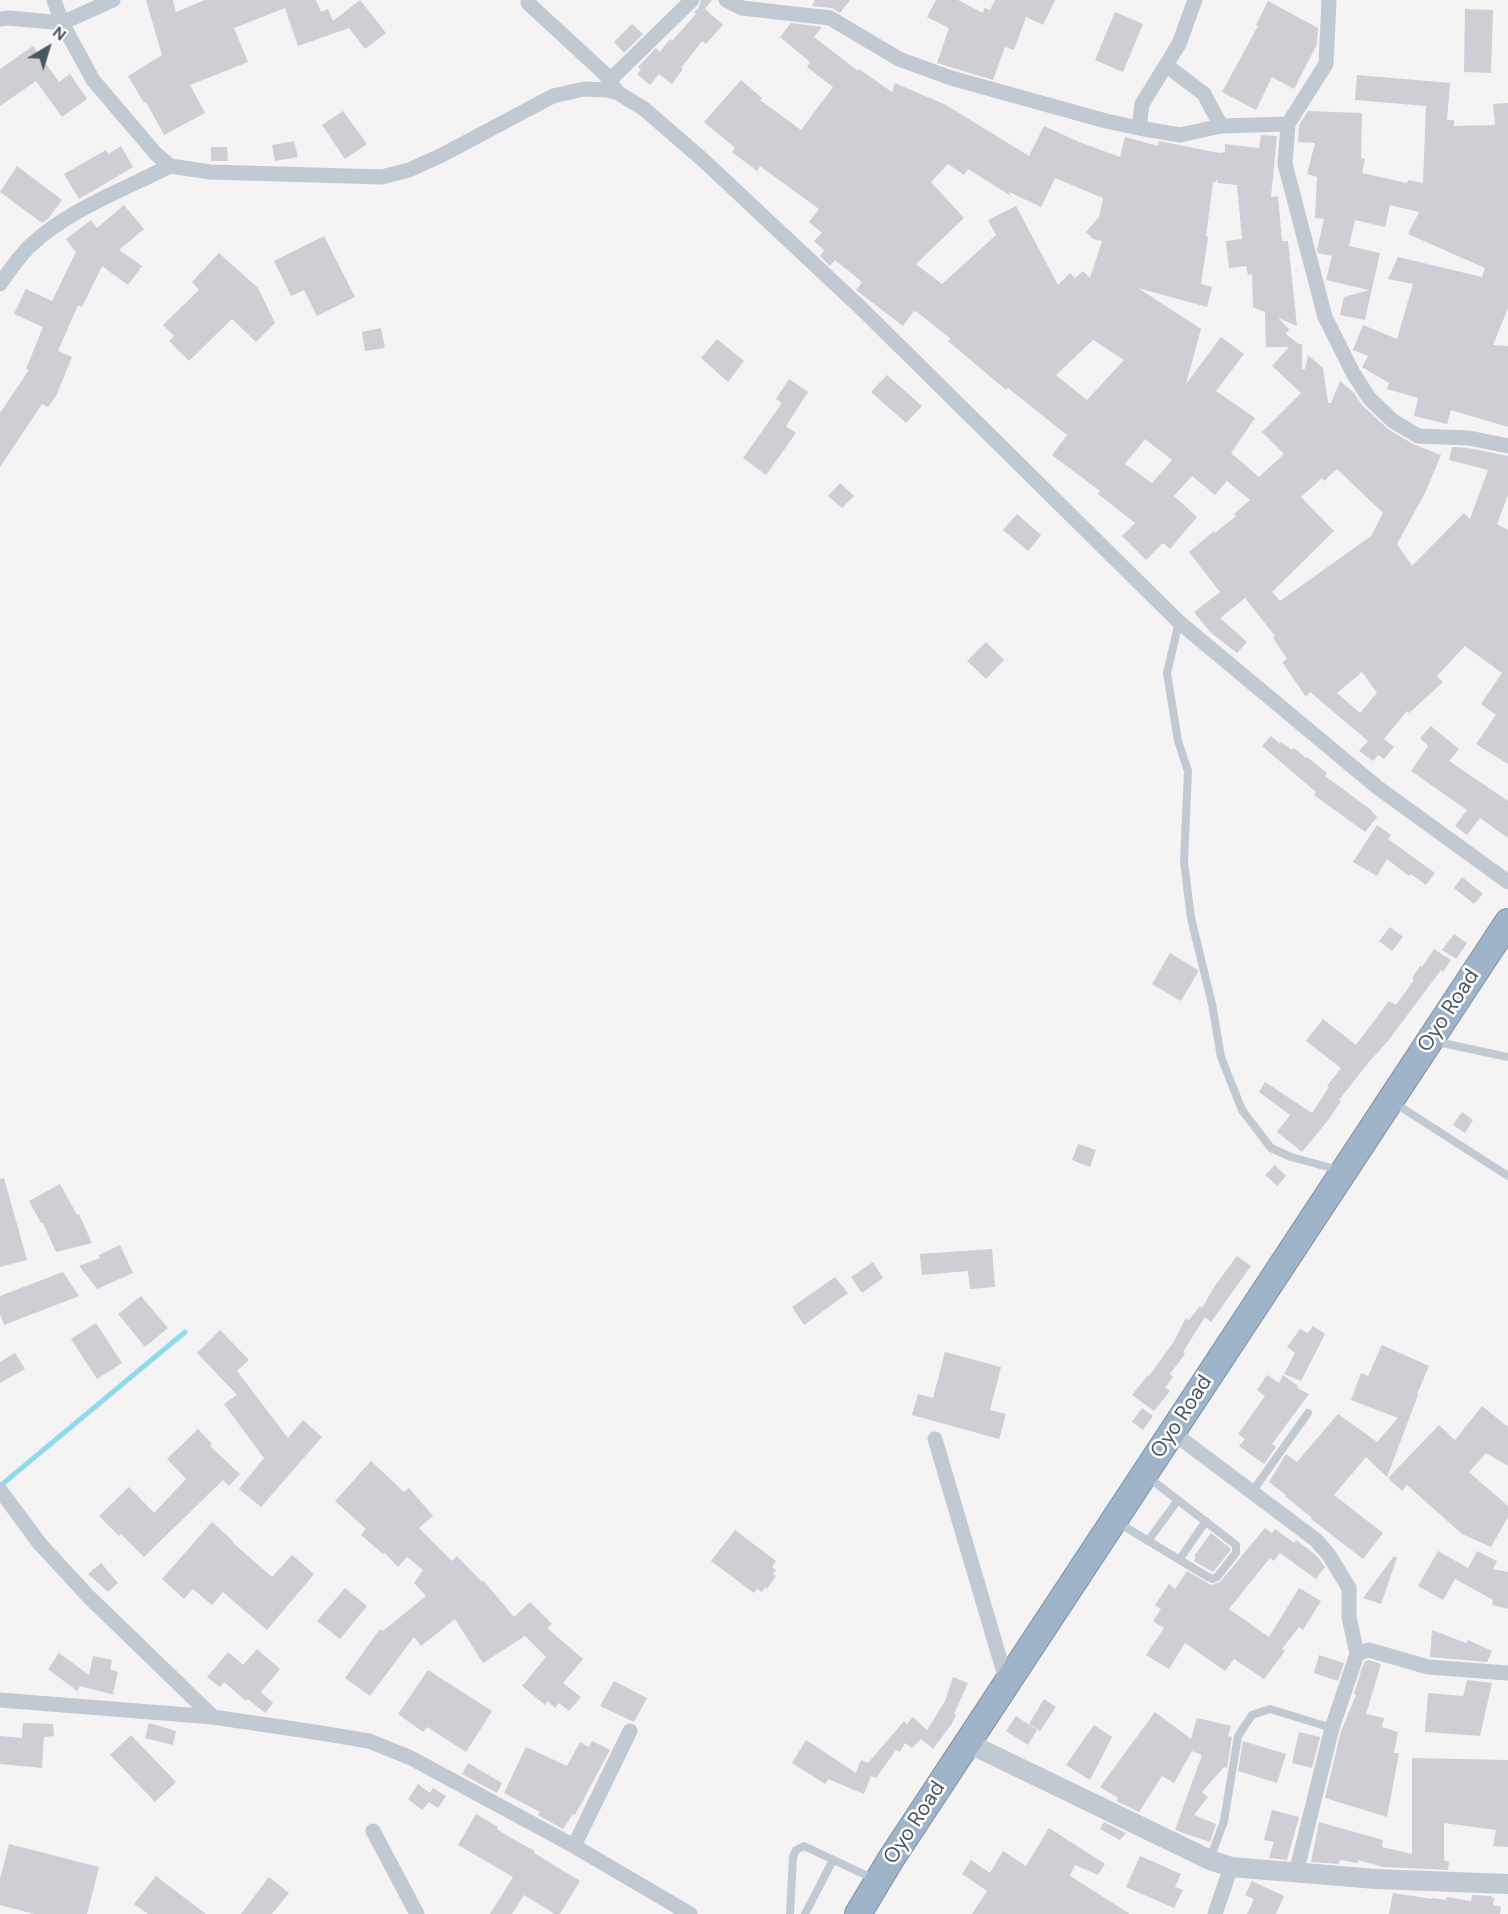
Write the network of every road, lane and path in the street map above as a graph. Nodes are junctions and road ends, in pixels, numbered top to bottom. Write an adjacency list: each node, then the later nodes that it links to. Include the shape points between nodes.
1 (54, 0): 9 (street)
2 (113, 0): 9 (street)
3 (692, 0): 11 (street)
4 (726, 0): 14 (street, via 742,8 830,18 909,63 951,78)
5 (1195, 0): 10 (street, via 1179,44)
6 (1329, 0): 12 (street, via 1326,64)
7 (528, 3): 11 (street)
8 (0, 19): 9 (street)
9 (62, 23): 15 (street, via 93,80)
10 (1166, 65): 13 (street, via 1204,94); 14 (street, via 1142,104)
11 (614, 86): 15 (street, via 553,96 442,155 382,177 210,172); 18 (street, via 702,159 862,309)
12 (1288, 124): 13 (street); 17 (street, via 1285,165 1325,317 1369,398 1393,421 1418,436 1469,438)
13 (1221, 126): 14 (street, via 1180,135)
14 (1139, 128)
15 (170, 166): 16 (street, via 79,211 47,232 29,247)
16 (0, 284)
17 (1508, 446)
18 (1179, 622): 19 (street, via 1377,787); 24 (lane, via 1167,674 1178,741 1188,771 1184,862 1191,918 1221,1057 1242,1110 1271,1148)
19 (1508, 882)
20 (1505, 929): 21 (highway, Oyo Road)
21 (1430, 1041): 22 (lane); 23 (highway, Oyo Road)
22 (1508, 1057)
23 (1390, 1101): 24 (highway, Oyo Road); 25 (lane)
24 (1343, 1172): 27 (highway, Oyo Road)
25 (1508, 1176)
26 (1308, 1413): 31 (lane)
27 (1172, 1432): 29 (highway, Oyo Road); 31 (street)
28 (935, 1439): 39 (street)
29 (1144, 1474): 32 (lane); 33 (highway, Oyo Road)
30 (0, 1490): 41 (street, via 40,1544 89,1597)
31 (1252, 1492): 37 (street, via 1316,1540 1329,1555 1349,1588 1349,1617)
32 (1178, 1500): 34 (lane); 35 (lane)
33 (1114, 1520): 35 (lane); 39 (highway, Oyo Road)
34 (1206, 1521): 36 (lane); 36 (lane, via 1236,1545 1236,1553 1213,1579)
35 (1148, 1541): 36 (lane)
36 (1179, 1560)
37 (1357, 1654): 38 (street, via 1369,1650 1428,1667); 42 (street)
38 (1508, 1673)
39 (1007, 1683): 44 (highway, Oyo Road)
40 (0, 1700): 41 (street)
41 (213, 1718): 46 (street, via 369,1742 411,1758)
42 (1332, 1728): 48 (lane, via 1270,1709 1252,1715 1238,1736 1224,1821); 50 (street)
43 (630, 1731): 46 (street)
44 (968, 1743): 48 (street); 51 (highway, Oyo Road)
45 (374, 1831): 53 (street)
46 (574, 1846): 54 (street)
47 (833, 1860): 51 (lane); 55 (lane, via 804,1846 796,1850); 56 (lane)
48 (1210, 1860): 49 (street)
49 (1231, 1867): 50 (street); 58 (street)
50 (1296, 1873): 52 (street)
51 (878, 1881): 57 (highway, Oyo Road)
52 (1508, 1884)
53 (417, 1914)
54 (690, 1914)
55 (790, 1914)
56 (805, 1914)
57 (858, 1914)
58 (1215, 1914)

